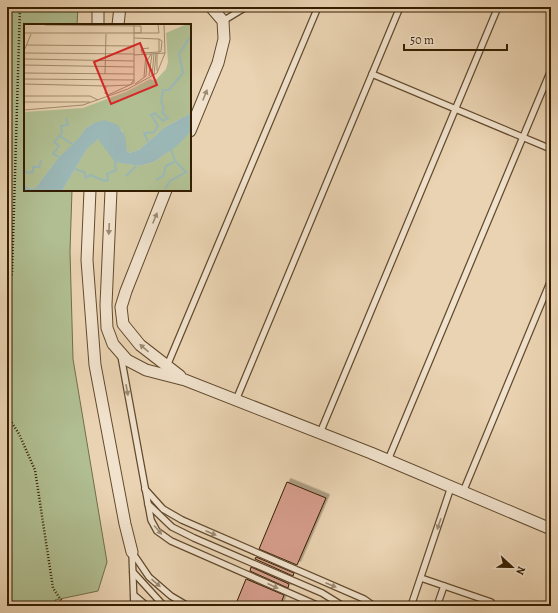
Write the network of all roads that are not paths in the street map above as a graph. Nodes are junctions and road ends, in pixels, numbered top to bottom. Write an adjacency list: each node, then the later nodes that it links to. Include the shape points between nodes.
1 (98, 7): 9 (street)
2 (120, 7): 10 (street)
3 (211, 7): 8 (street)
4 (246, 7): 8 (lane)
5 (318, 7): 22 (lane)
6 (400, 7): 12 (lane)
7 (498, 7): 13 (lane)
8 (223, 21): 14 (street, one-way to 8, via 218,63 224,39)
9 (98, 24)
10 (118, 24)
11 (551, 70): 15 (lane)
12 (372, 74): 13 (lane); 24 (lane)
13 (455, 109): 15 (lane); 25 (lane)
14 (191, 130)
15 (523, 137): 16 (lane); 26 (lane)
16 (551, 148)
17 (90, 191): 32 (street, via 87,260 95,365)
18 (111, 191): 21 (street, one-way to 21, via 106,305 108,328 113,344)
19 (166, 191): 22 (street, one-way to 19, via 140,345 123,324 122,307)
20 (551, 280): 29 (lane)
21 (120, 352): 23 (street, via 127,360 146,370); 28 (lane, one-way to 28)
22 (167, 366): 23 (street)
23 (185, 380): 24 (street)
24 (236, 400): 25 (street)
25 (320, 433): 26 (street)
26 (388, 460): 27 (street)
27 (451, 487): 29 (street); 34 (lane, one-way to 34)
28 (145, 489): 30 (lane); 43 (lane, one-way to 43, via 163,509 182,520)
29 (463, 492): 31 (street)
30 (148, 504): 41 (lane, one-way to 41, via 151,520 157,531 171,541); 42 (lane, via 172,527 322,593)
31 (551, 528)
32 (132, 552): 33 (lane); 40 (lane, one-way to 40, via 149,577 171,596)
33 (133, 572): 36 (lane); 39 (lane)
34 (421, 578): 35 (lane); 44 (lane)
35 (444, 586): 45 (lane); 46 (lane, via 491,602)
36 (134, 595): 37 (lane); 38 (lane)
37 (134, 606)
38 (147, 606)
39 (164, 606)
40 (188, 606)
41 (319, 606)
42 (343, 606)
43 (374, 606)
44 (411, 606)
45 (437, 606)
46 (490, 606)

